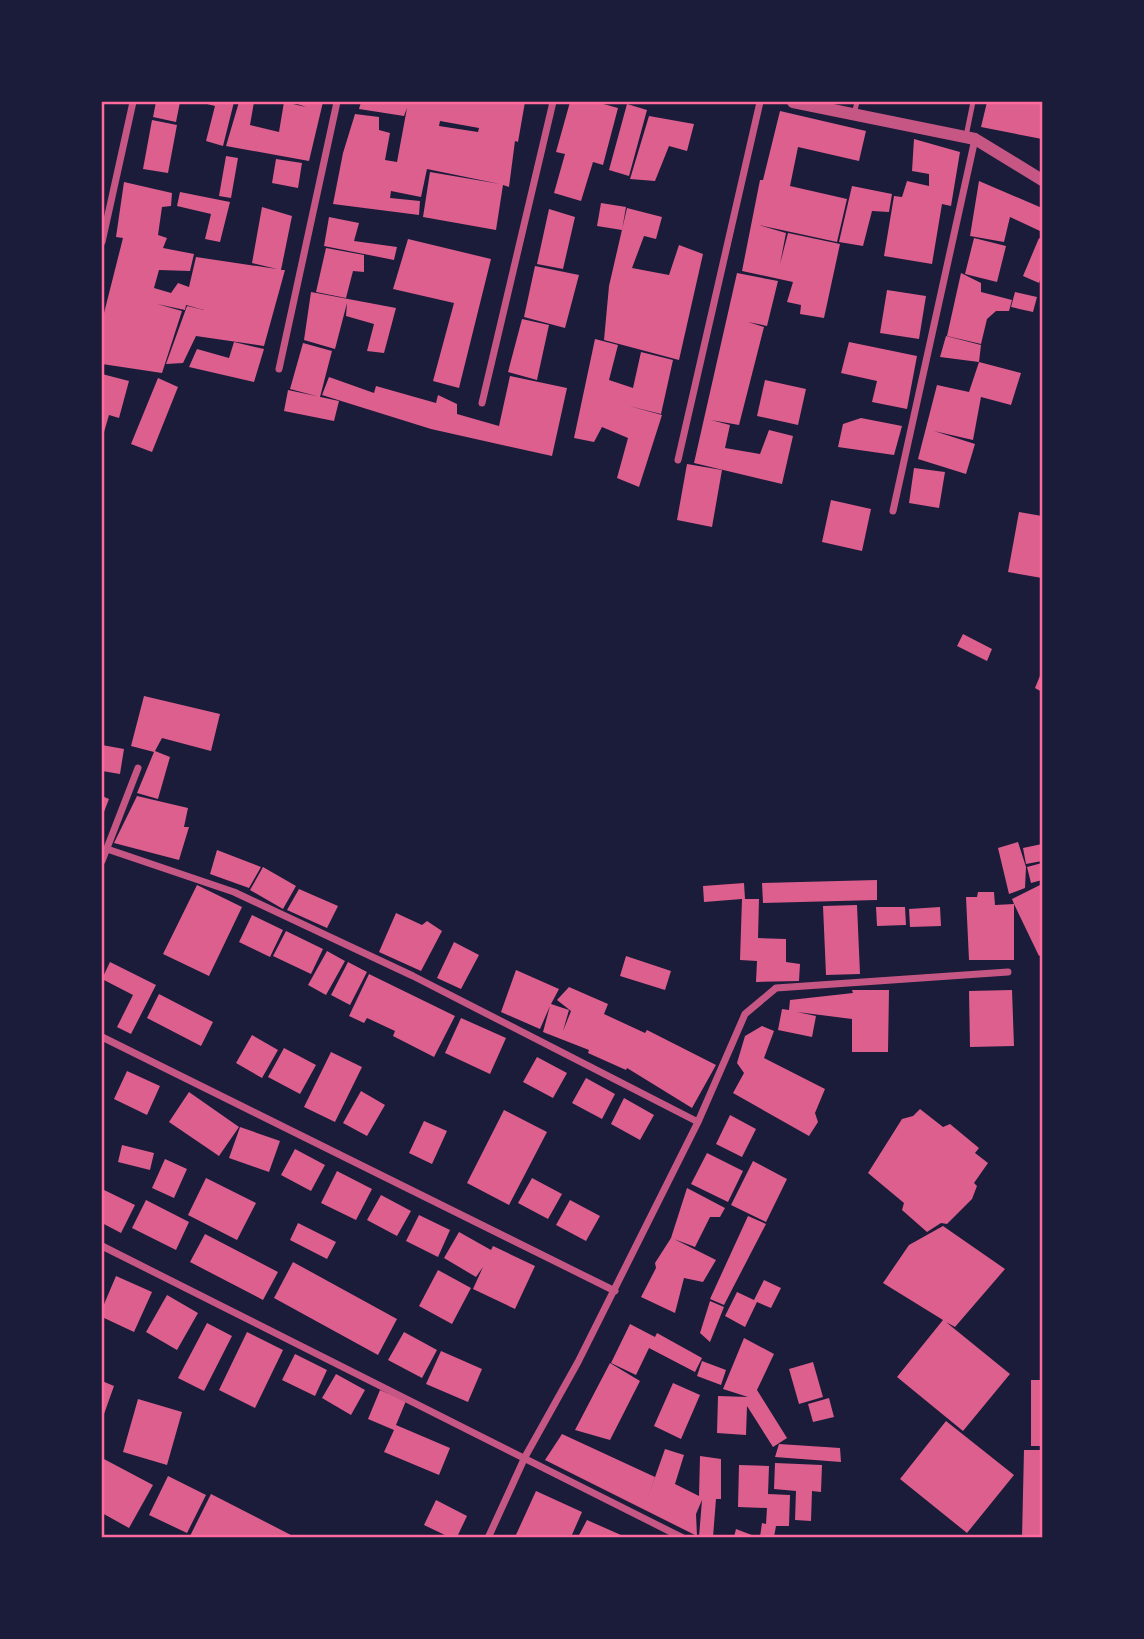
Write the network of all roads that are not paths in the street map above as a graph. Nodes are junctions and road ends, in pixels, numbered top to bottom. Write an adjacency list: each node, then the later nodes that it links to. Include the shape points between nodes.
1 (134, 102): 10 (street)
2 (337, 102): 11 (street)
3 (552, 102): 12 (street)
4 (760, 102): 13 (street)
5 (793, 102): 7 (street)
6 (973, 102): 8 (lane)
7 (855, 108): 8 (street)
8 (970, 138): 9 (street); 14 (street)
9 (1042, 180)
10 (102, 242)
11 (279, 369)
12 (482, 403)
13 (678, 460)
14 (893, 511)
15 (138, 768): 16 (street)
16 (107, 849): 17 (street); 20 (street, via 234,892 413,976)
17 (102, 861)
18 (1008, 972): 20 (street, via 776,988 745,1014)
19 (102, 1037): 22 (street)
20 (698, 1122): 22 (street)
21 (102, 1246): 23 (street)
22 (615, 1291): 23 (street)
23 (525, 1457): 24 (street); 25 (street)
24 (488, 1538)
25 (683, 1538)

